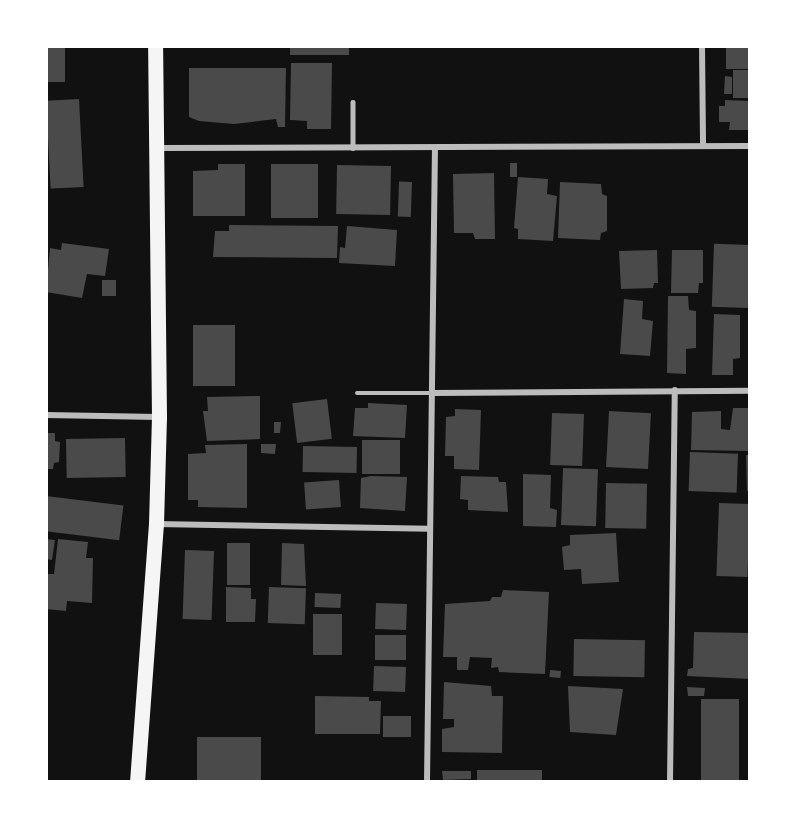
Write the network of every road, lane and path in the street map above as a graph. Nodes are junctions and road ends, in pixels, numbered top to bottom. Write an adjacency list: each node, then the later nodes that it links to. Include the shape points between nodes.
1 (156, 46): 6 (main road)
2 (702, 46): 4 (street)
3 (353, 102): 7 (lane)
4 (703, 146): 5 (street); 8 (street)
5 (750, 146)
6 (159, 148): 7 (street); 14 (main road)
7 (353, 148): 8 (street)
8 (435, 148): 12 (street)
9 (675, 390): 10 (street); 12 (street); 19 (street)
10 (750, 391)
11 (357, 393): 12 (lane)
12 (432, 393): 16 (street)
13 (46, 415): 14 (street)
14 (159, 417): 15 (main road)
15 (156, 524): 16 (street); 17 (main road)
16 (429, 529): 18 (street)
17 (137, 782)
18 (427, 782)
19 (670, 782)

